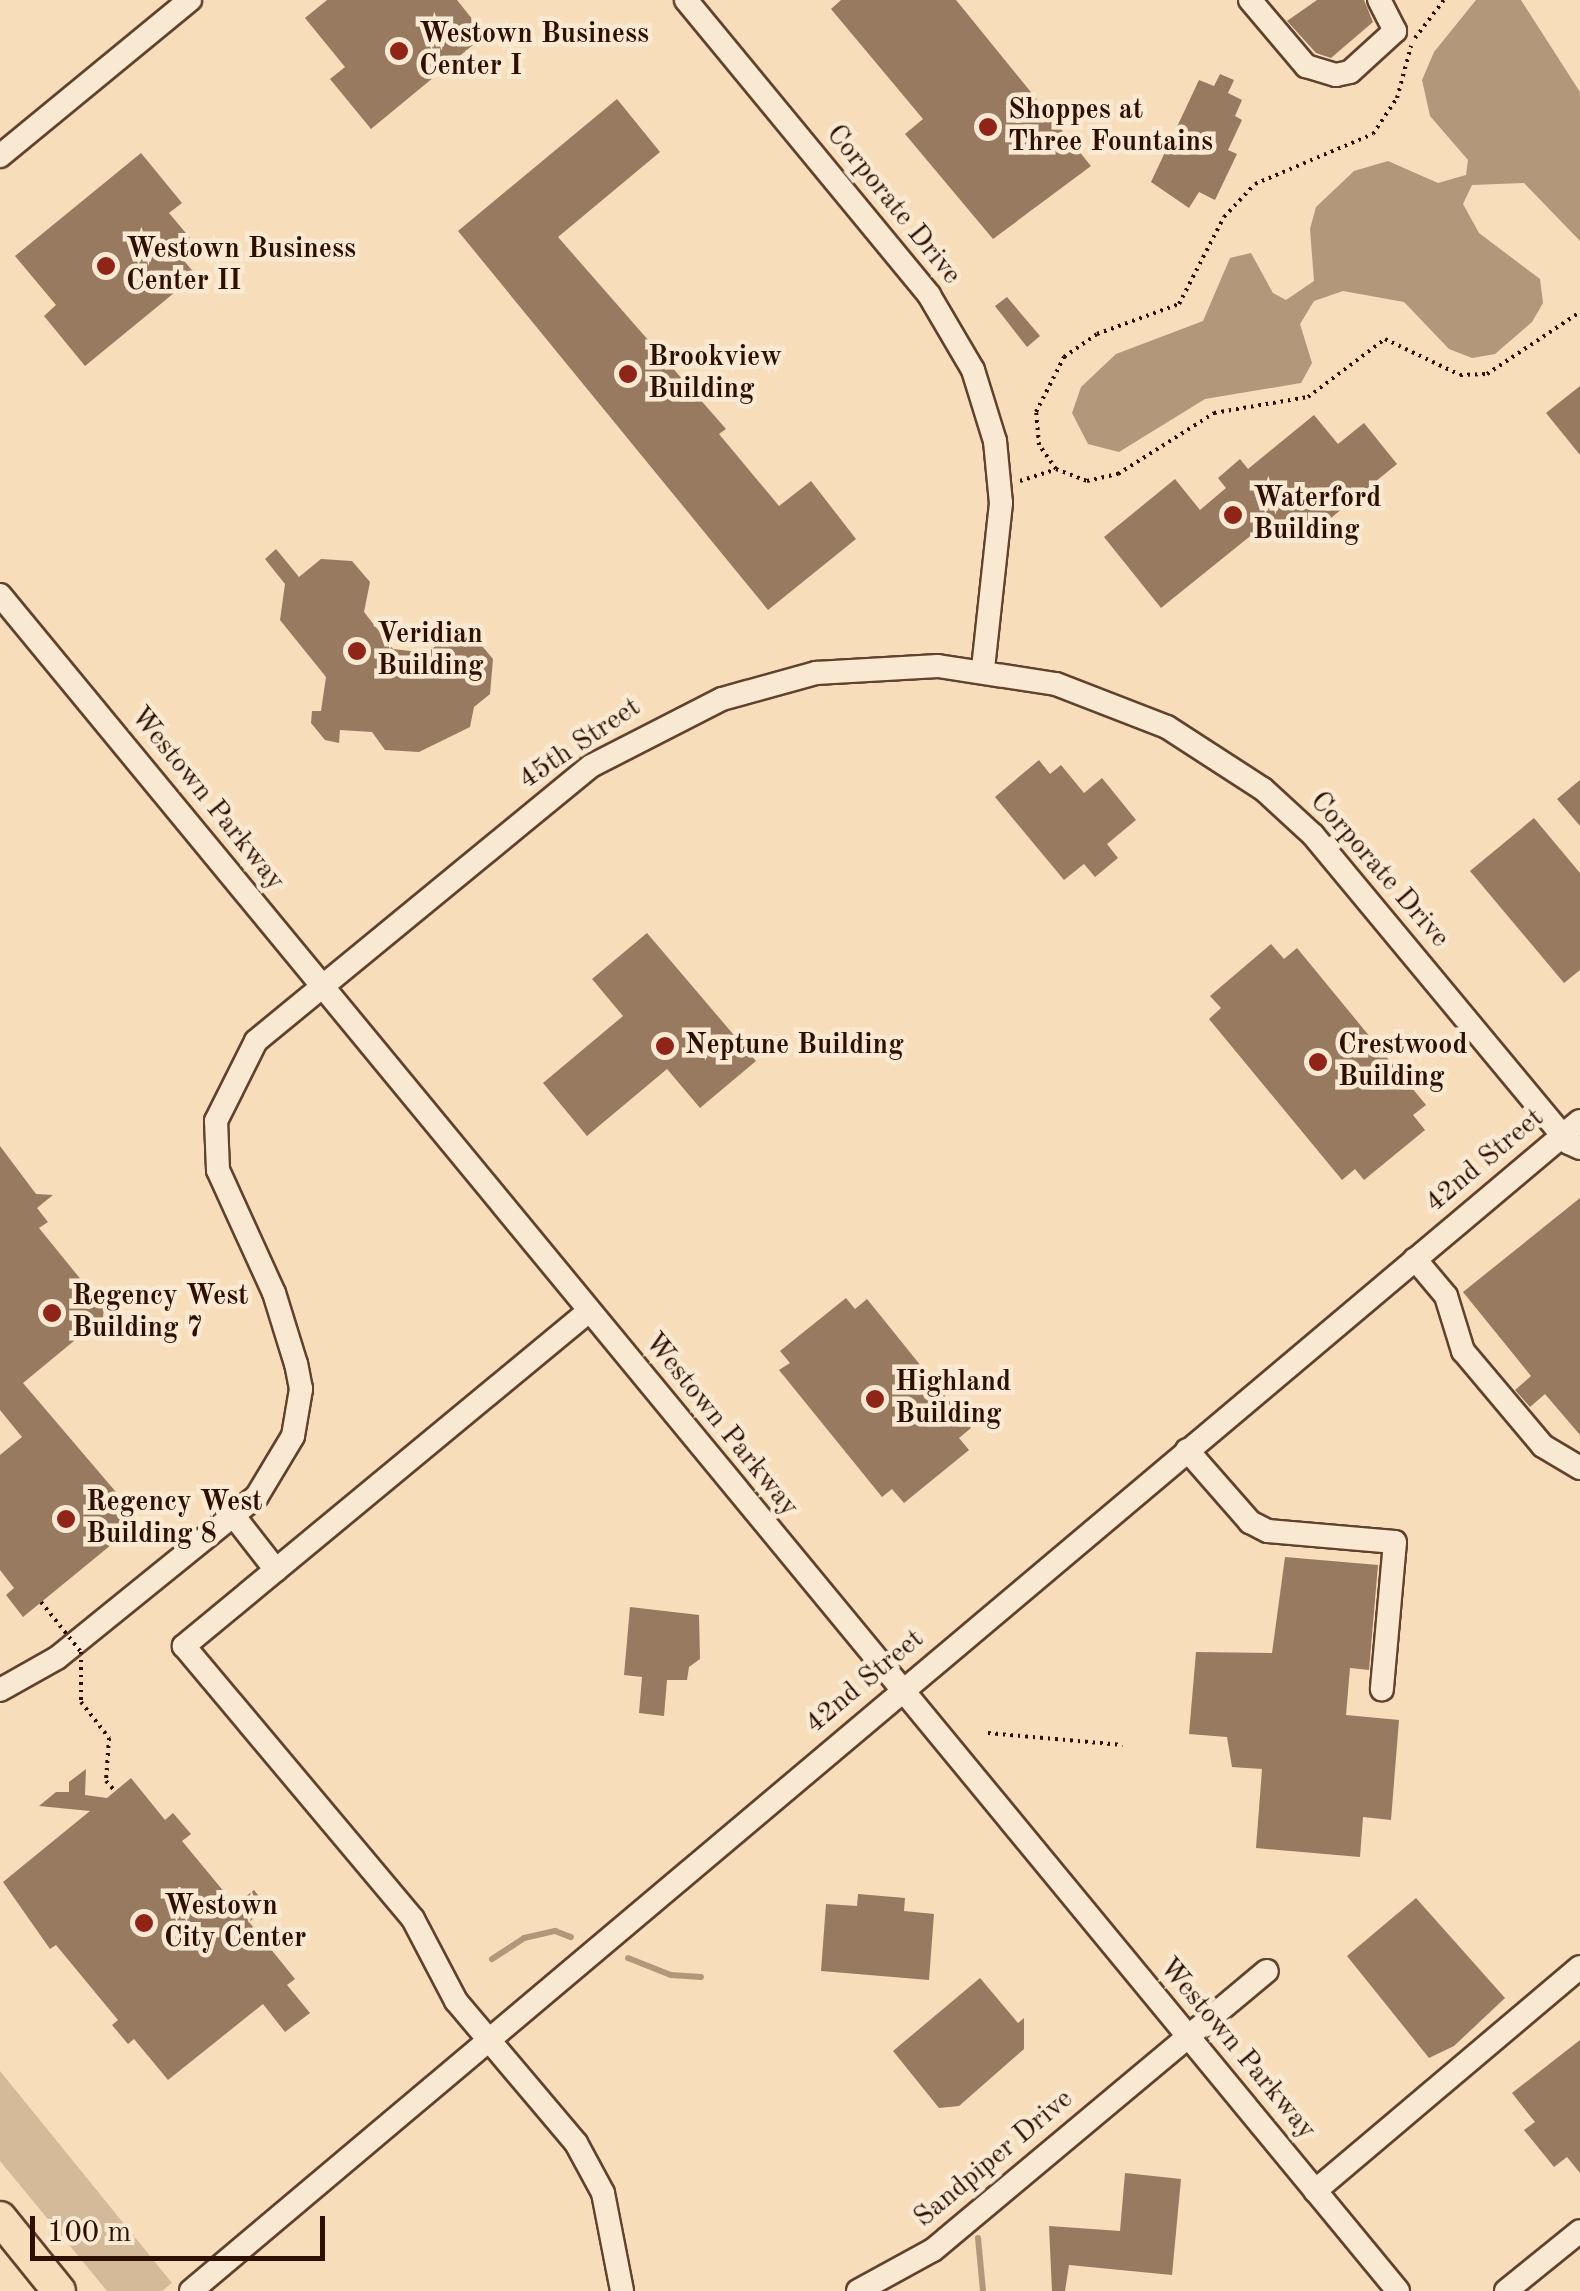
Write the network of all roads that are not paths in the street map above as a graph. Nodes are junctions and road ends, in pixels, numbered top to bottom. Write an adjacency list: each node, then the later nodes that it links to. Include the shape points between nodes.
1 (190, 0): 5 (street)
2 (1250, 0): 3 (street, via 1306,66 1336,75 1350,72 1395,30)
3 (1380, 0)
4 (694, 3): 8 (street, Corporate Drive, via 944,315 986,405 1000,484)
5 (0, 156)
6 (0, 594): 7 (street, Westown Parkway)
7 (9, 623): 9 (street, Westown Parkway)
8 (983, 670): 9 (street, 45th Street, via 901,665 816,673 735,694 652,729 558,791); 10 (street, Corporate Drive, via 1122,706 1200,746 1263,789 1344,870)
9 (322, 986): 12 (street, Westown Parkway); 15 (street, 45th Street, via 256,1041 216,1120 222,1184 274,1293 301,1389 282,1460)
10 (1574, 1134): 11 (street, 42nd Street)
11 (1415, 1259): 13 (street, 42nd Street); 14 (street, via 1446,1296 1463,1351 1542,1446)
12 (589, 1311): 16 (street); 19 (street, Westown Parkway)
13 (1187, 1450): 17 (street, via 1250,1522 1268,1530 1395,1542); 19 (street, 42nd Street)
14 (1580, 1468)
15 (233, 1516): 16 (street); 18 (street, 45th Street, via 57,1658)
16 (276, 1570): 23 (street, via 184,1646 413,1919 456,2001)
17 (1382, 1689)
18 (0, 1690)
19 (900, 1691): 22 (street, Westown Parkway); 23 (street, 42nd Street)
20 (1580, 1968): 24 (street)
21 (1266, 1971): 22 (street, Sandpiper Drive)
22 (1187, 2036): 24 (street, Westown Parkway); 30 (street, Sandpiper Drive, via 933,2250)
23 (488, 2038): 28 (street, 42nd Street); 29 (street, via 576,2143 603,2193)
24 (1315, 2190): 31 (street, Westown Parkway)
25 (0, 2218): 27 (highway)
26 (1580, 2231): 32 (street)
27 (59, 2291)
28 (190, 2291)
29 (622, 2291)
30 (858, 2291)
31 (1398, 2291)
32 (1506, 2291)

